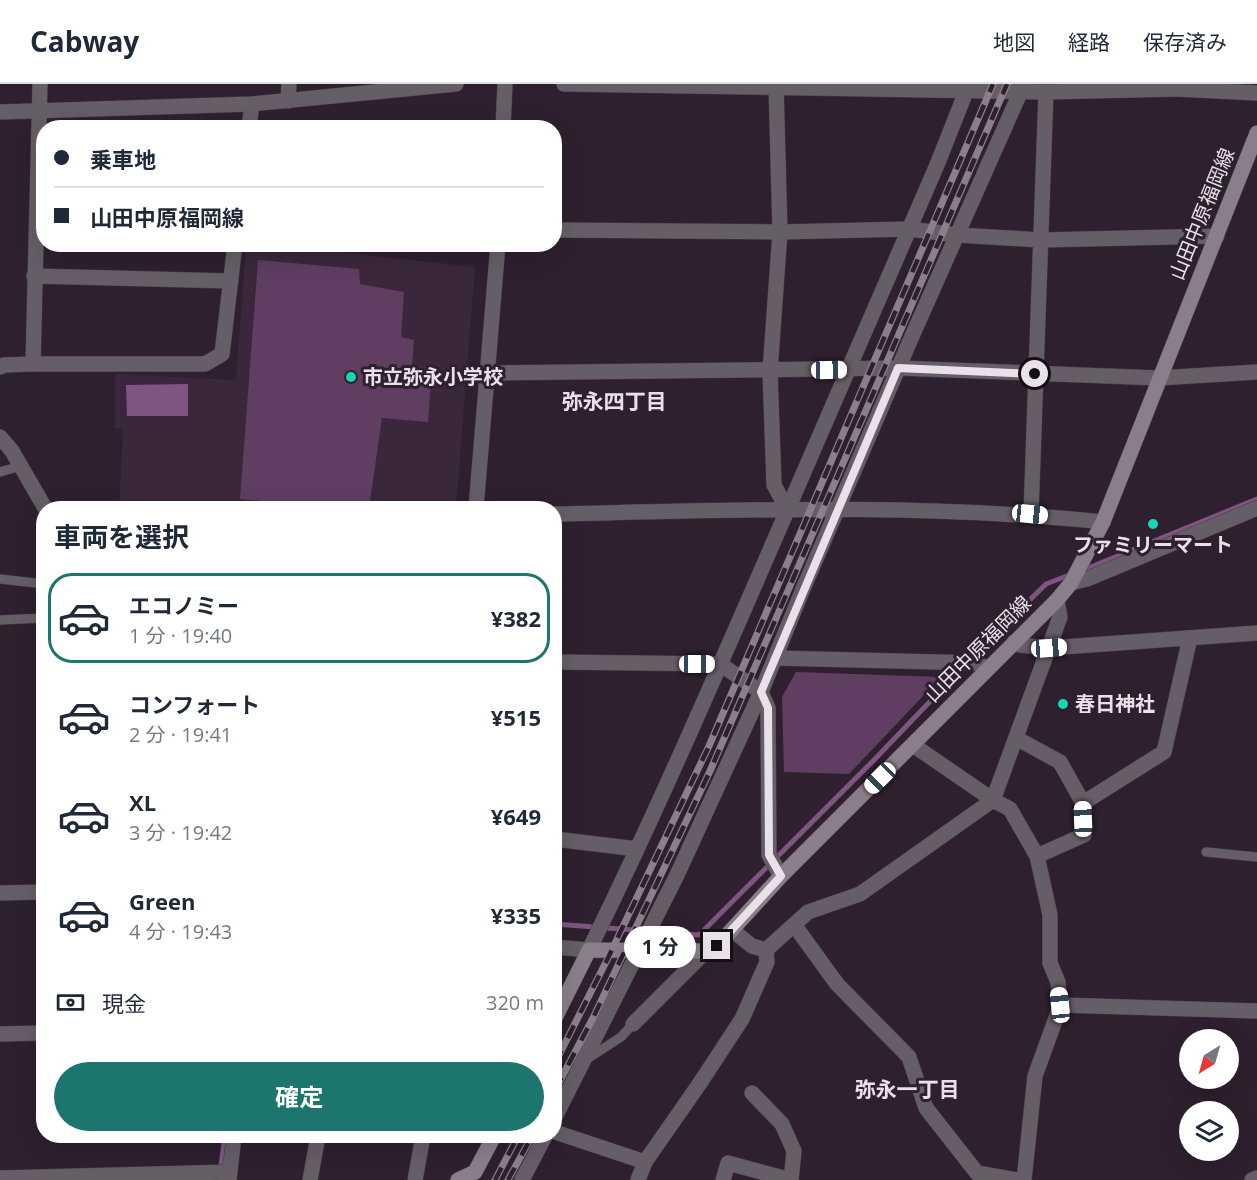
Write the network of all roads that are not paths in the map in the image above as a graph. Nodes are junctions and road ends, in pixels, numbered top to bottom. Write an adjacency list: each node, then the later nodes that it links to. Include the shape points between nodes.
1 (40, 84): 15 (street)
2 (289, 84): 13 (street)
3 (456, 84): 8 (street)
4 (505, 84): 19 (street)
5 (564, 84): 6 (street)
6 (777, 86): 9 (street); 23 (street)
7 (1176, 87): 11 (street); 12 (street)
8 (379, 88): 13 (street)
9 (968, 88): 10 (street); 21 (street)
10 (1022, 88): 11 (street); 24 (street)
11 (1046, 92): 26 (street)
12 (1257, 93)
13 (288, 101): 14 (street)
14 (252, 104): 15 (street); 18 (street)
15 (39, 111): 16 (street); 17 (street)
16 (0, 112)
17 (39, 120)
18 (250, 120)
19 (503, 120)
20 (1257, 133): 25 (main road, 山田中原福岡線)
21 (909, 229): 23 (street); 24 (street); 35 (street)
22 (562, 230): 23 (street)
23 (780, 232): 36 (street)
24 (957, 235): 26 (street); 34 (street)
25 (1217, 236): 26 (street); 40 (main road, 山田中原福岡線)
26 (1041, 240): 39 (street)
27 (36, 250): 30 (street)
28 (234, 252): 31 (street)
29 (497, 252): 38 (street)
30 (34, 276): 31 (street); 32 (street)
31 (231, 281): 32 (street, via 222,354 205,364)
32 (33, 364): 33 (street)
33 (1, 365)
34 (898, 368): 35 (street); 39 (street); 48 (street)
35 (848, 369): 36 (street); 47 (street)
36 (770, 371): 38 (street); 47 (street, via 774,485)
37 (1257, 372): 40 (street)
38 (486, 373): 45 (street)
39 (1035, 374): 40 (street); 50 (street)
40 (1159, 378): 51 (main road, 山田中原福岡線)
41 (0, 437): 42 (street)
42 (21, 466): 43 (lane); 44 (street)
43 (0, 472)
44 (41, 501)
45 (477, 501)
46 (1257, 508): 54 (street)
47 (787, 509): 48 (street); 49 (street); 64 (street)
48 (837, 509): 50 (street); 62 (street)
49 (562, 514)
50 (1030, 514): 51 (street)
51 (1103, 522): 54 (main road, 山田中原福岡線)
52 (0, 579): 53 (lane)
53 (36, 583)
54 (1071, 583): 55 (main road, 山田中原福岡線)
55 (1056, 600): 60 (main road, 山田中原福岡線); 61 (street, via 1060,616)
56 (36, 618): 57 (lane)
57 (0, 620)
58 (1257, 633): 59 (street)
59 (1190, 638): 61 (street); 70 (street, via 1164,752)
60 (1014, 642): 61 (street); 65 (main road, 山田中原福岡線)
61 (1049, 648): 67 (street)
62 (775, 658): 65 (street, via 957,662); 66 (street)
63 (562, 662): 64 (street)
64 (720, 664): 66 (street); 72 (street)
65 (982, 666): 68 (main road, 山田中原福岡線)
66 (761, 692): 76 (street, via 768,708 769,855); 81 (street)
67 (1016, 738): 69 (street); 70 (street, via 1060,762)
68 (913, 745): 69 (street); 76 (main road, 山田中原福岡線)
69 (993, 800): 74 (street, via 1010,809); 79 (street, via 860,894 808,912)
70 (1083, 803): 74 (street, via 1084,835)
71 (562, 840): 72 (street)
72 (637, 849): 83 (street)
73 (1206, 852): 75 (lane)
74 (1037, 856): 87 (street, via 1050,915 1050,963 1058,982)
75 (1257, 857)
76 (781, 876): 80 (main road, 山田中原福岡線)
77 (36, 892): 78 (street)
78 (0, 893)
79 (795, 926): 84 (street); 113 (street, via 837,984 909,1057 926,1108 977,1173)
80 (732, 930): 84 (street, via 752,946); 85 (main road, 山田中原福岡線, via 717,946)
81 (643, 944): 83 (main road); 85 (main road); 92 (street)
82 (562, 948): 83 (street)
83 (589, 950): 86 (main road)
84 (766, 950): 101 (street, via 767,962 742,1019)
85 (706, 951): 89 (street)
86 (562, 1004)
87 (1060, 1005): 88 (street); 114 (street, via 1035,1076)
88 (1257, 1011)
89 (633, 1024): 92 (lane, via 621,1037)
90 (36, 1033): 91 (street)
91 (0, 1034)
92 (584, 1061): 94 (street)
93 (752, 1093): 112 (street, via 782,1124 794,1151)
94 (562, 1103)
95 (562, 1134): 101 (street)
96 (233, 1143): 102 (street)
97 (317, 1143): 106 (street)
98 (422, 1143): 107 (street)
99 (490, 1143): 103 (main road)
100 (541, 1143): 109 (street)
101 (645, 1162): 110 (street)
102 (229, 1176): 104 (street, via 210,1173)
103 (473, 1176): 108 (main road)
104 (0, 1178)
105 (1257, 1178): 115 (street)
106 (310, 1180)
107 (415, 1180)
108 (458, 1180)
109 (522, 1180)
110 (638, 1180)
111 (723, 1180): 112 (street, via 728,1163)
112 (791, 1180)
113 (1017, 1180)
114 (1024, 1180)
115 (1252, 1180)

